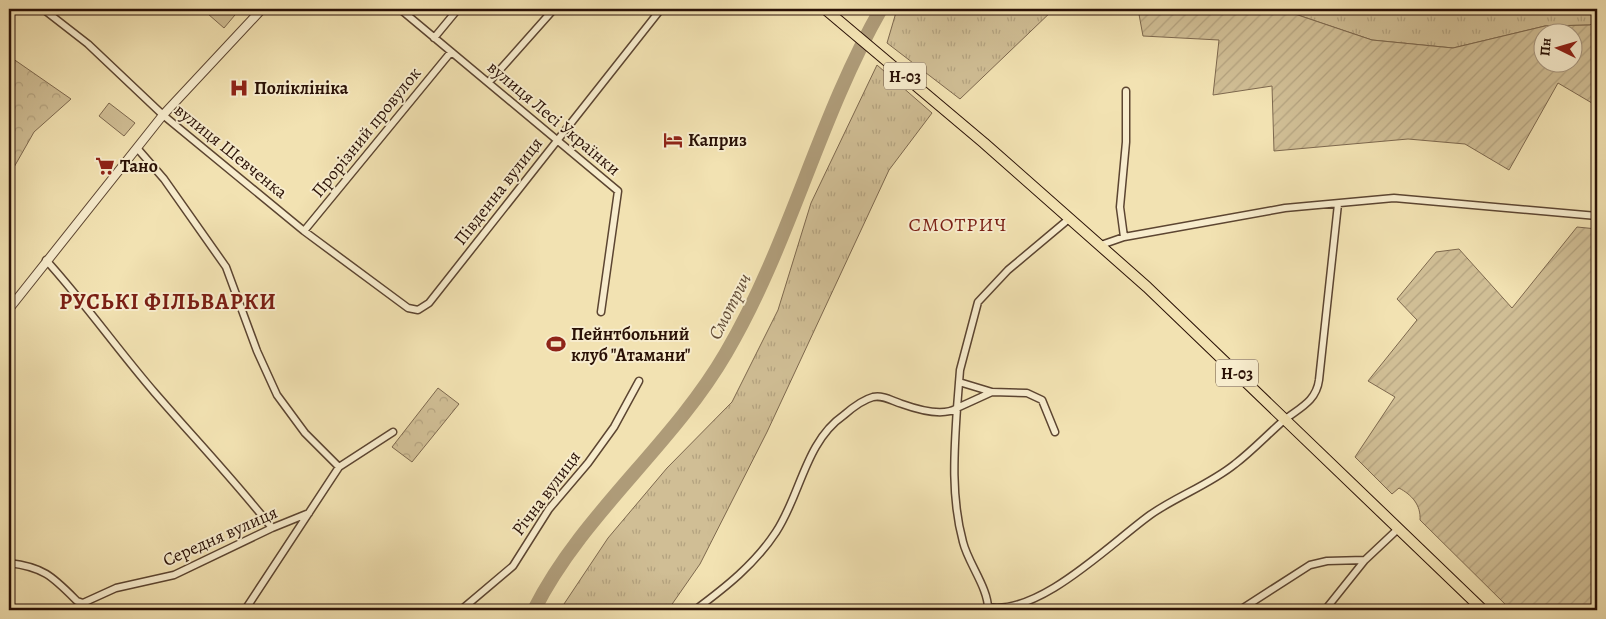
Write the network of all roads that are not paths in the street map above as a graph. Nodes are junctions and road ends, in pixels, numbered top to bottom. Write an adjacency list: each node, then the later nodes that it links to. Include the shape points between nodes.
1 (43, 9): 12 (street, вулиця Шевченка, via 88,44)
2 (262, 9): 12 (street)
3 (400, 9): 8 (street, вулиця Лесі Українки)
4 (458, 9): 8 (street)
5 (554, 9): 10 (street)
6 (660, 9): 13 (street, Південна вулиця)
7 (825, 9): 17 (main road, Н-03)
8 (434, 38): 9 (street, вулиця Лесі Українки)
9 (451, 52): 10 (street, вулиця Лесі Українки); 18 (street, Прорізний провулок)
10 (489, 82): 13 (street, вулиця Лесі Українки)
11 (1126, 91): 19 (street, via 1126,142 1120,207)
12 (163, 115): 14 (street); 18 (street, вулиця Шевченка)
13 (557, 140): 22 (street, Південна вулиця, via 429,303 418,310); 24 (street, вулиця Лесі Українки, via 618,192)
14 (137, 148): 21 (street); 32 (street, via 226,267 277,395 305,433)
15 (1338, 204): 16 (street, via 1394,198); 19 (street, via 1266,210); 29 (street, via 1318,388 1309,402)
16 (1597, 216)
17 (1070, 218): 20 (main road, Н-03); 26 (street, via 1038,243 982,296 974,315)
18 (304, 231): 22 (street, вулиця Шевченка)
19 (1124, 237): 20 (street)
20 (1101, 245): 29 (main road, Н-03)
21 (46, 260): 23 (street); 34 (street, via 154,392)
22 (408, 308)
23 (9, 309)
24 (601, 312)
25 (639, 381): 40 (street, Річна вулиця, via 614,427 549,509 513,566)
26 (960, 382): 27 (street); 28 (street)
27 (992, 392): 28 (street); 31 (street, via 1028,393 1042,400)
28 (957, 408): 38 (street, via 953,472 959,525 966,553 986,597); 41 (street, via 944,412 876,397 863,401 842,415 817,445 784,517 765,548 738,576)
29 (1285, 420): 35 (main road, Н-03); 38 (street, via 1234,465 1151,515 1069,579 1011,608)
30 (393, 432): 32 (street, Середня вулиця)
31 (1055, 432)
32 (339, 467): 33 (street, Середня вулиця)
33 (309, 513): 34 (street, Середня вулиця); 39 (street, Середня вулиця)
34 (272, 528): 37 (street, Середня вулиця, via 174,575 116,588 83,603 76,602 47,573)
35 (1399, 528): 36 (street); 44 (main road, Н-03)
36 (1365, 560): 42 (street, via 1310,565); 43 (street)
37 (9, 563)
38 (988, 609)
39 (245, 610)
40 (461, 610)
41 (695, 610)
42 (1240, 610)
43 (1325, 610)
44 (1483, 610)

